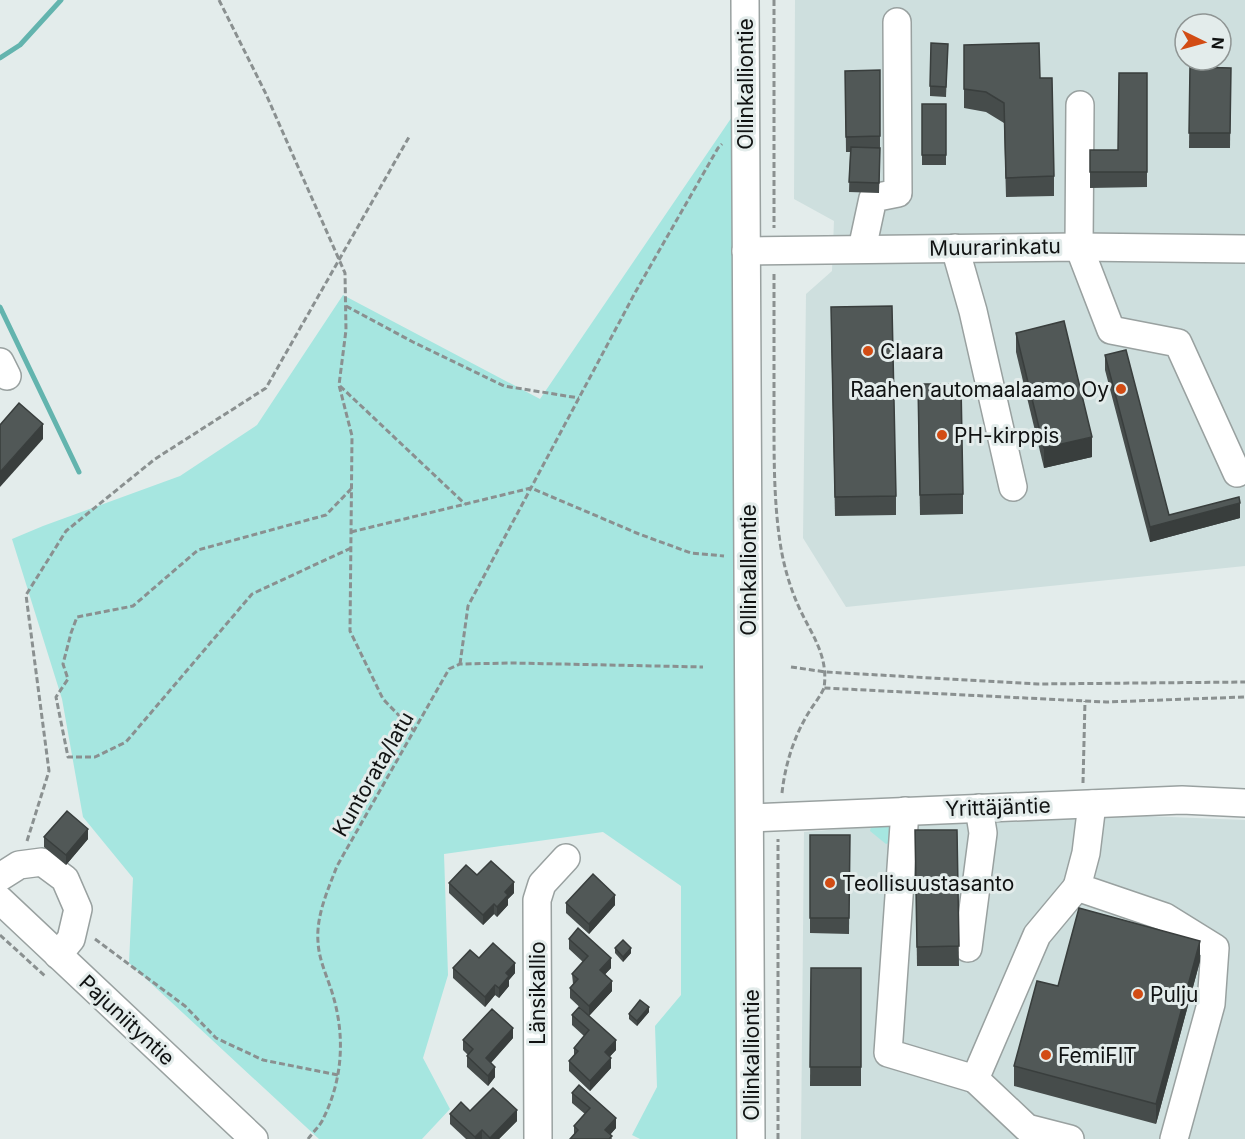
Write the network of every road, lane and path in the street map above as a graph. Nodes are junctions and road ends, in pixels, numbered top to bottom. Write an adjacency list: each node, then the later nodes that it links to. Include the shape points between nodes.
1 (219, 0): 14 (path, via 265,92)
2 (745, 0): 6 (street, Ollinkalliontie)
3 (774, 0): 12 (path)
4 (897, 22): 10 (street, via 898,193 873,198)
5 (1080, 105): 8 (street)
6 (745, 124): 13 (street, Ollinkalliontie); 17 (path, via 718,148)
7 (409, 136): 14 (path)
8 (1079, 247): 9 (street, Muurarinkatu); 11 (street, Muurarinkatu); 18 (street, via 1111,330 1178,343)
9 (955, 248): 10 (street, Muurarinkatu); 19 (street)
10 (862, 249): 12 (street, Muurarinkatu)
11 (1245, 249)
12 (774, 250): 13 (street, Muurarinkatu); 29 (path, via 774,441 780,543 787,577 820,648)
13 (746, 251): 40 (street, Ollinkalliontie)
14 (339, 259): 15 (path, via 345,273); 42 (path, via 266,388 155,459 66,531 26,595 49,771)
15 (346, 306): 16 (path); 17 (path, via 504,386)
16 (339, 385): 21 (path, via 352,436); 22 (path)
17 (579, 399): 20 (path)
18 (1236, 472)
19 (1013, 487)
20 (531, 488): 22 (path); 25 (path, via 691,553); 26 (path, via 468,606)
21 (351, 489): 23 (path); 24 (path, via 326,515 198,550 133,606 77,617 63,664 68,679 56,697 68,757 95,757 126,742 252,594)
22 (465, 504): 23 (path)
23 (351, 532): 24 (path)
24 (351, 548): 34 (path, via 350,631 383,699)
25 (724, 556)
26 (460, 664): 27 (path); 34 (path, Kuntorata/latu, via 448,669)
27 (703, 667)
28 (791, 667): 29 (path)
29 (826, 672): 30 (path, via 1038,684); 31 (path)
30 (1245, 682)
31 (824, 688): 33 (path); 39 (path, via 790,754)
32 (1245, 697): 33 (path)
33 (1085, 701): 36 (path)
34 (415, 732): 48 (path, Kuntorata/latu, via 337,866 320,918 318,941 341,1037)
35 (1245, 803): 36 (street, Yrittäjäntie, via 1182,800)
36 (1087, 804): 37 (street, Yrittäjäntie); 43 (street, via 1086,853)
37 (979, 808): 38 (street, Yrittäjäntie); 46 (street, via 984,833 968,872)
38 (905, 811): 39 (street, Yrittäjäntie); 49 (street, via 888,1053)
39 (779, 816): 40 (street, Yrittäjäntie); 54 (path)
40 (750, 818): 53 (street, Ollinkalliontie)
41 (566, 858): 52 (street, Länsikallio, via 542,884 537,900)
42 (10, 871): 45 (street, via 42,862 65,879 78,909)
43 (1077, 887): 49 (street, via 1037,935); 56 (street, via 1165,917 1215,948 1211,1004)
44 (0, 900): 47 (street, Pajuniityntie)
45 (74, 924): 47 (street, via 71,939); 48 (path, via 186,1006 216,1038 264,1060)
46 (968, 948)
47 (58, 955): 50 (street, Pajuniityntie)
48 (338, 1075): 51 (path, Kuntorata/latu, via 324,1118)
49 (975, 1079): 55 (street, via 1027,1128)
50 (254, 1139)
51 (308, 1139)
52 (538, 1139)
53 (751, 1139)
54 (778, 1139)
55 (1070, 1139)
56 (1174, 1139)

